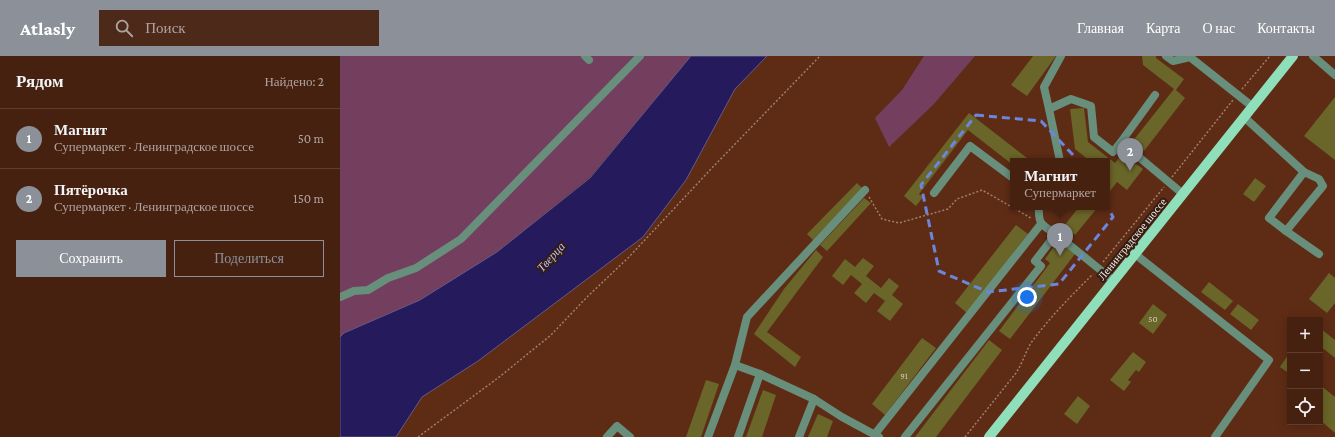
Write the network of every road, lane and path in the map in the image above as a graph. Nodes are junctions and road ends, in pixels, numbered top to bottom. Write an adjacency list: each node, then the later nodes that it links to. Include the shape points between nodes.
1 (640, 56): 32 (street, via 461,239 416,268 388,278 368,290 354,291)
2 (820, 56): 38 (path, via 551,335)
3 (1061, 56): 12 (street, via 1044,87)
4 (1166, 56): 10 (street, via 1173,61 1190,57)
5 (1270, 56): 10 (path)
6 (1293, 56): 11 (main road, Ленинградское шоссе)
7 (1313, 56): 8 (street)
8 (1335, 75)
9 (1155, 95): 14 (street)
10 (1237, 95): 11 (street); 18 (path)
11 (1253, 107): 13 (main road, Ленинградское шоссе)
12 (1049, 109): 14 (street, via 1071,99 1091,106 1094,137 1113,152); 15 (street)
13 (1244, 117): 16 (street); 21 (main road, Ленинградское шоссе)
14 (1121, 142): 18 (street)
15 (1059, 158)
16 (1304, 172): 26 (street, via 1269,218); 26 (street, via 1319,178 1324,186)
17 (1010, 176): 20 (street, via 970,146)
18 (1169, 182): 21 (street); 30 (path)
19 (865, 190): 22 (path, via 882,219 899,224 948,209 957,199 982,190); 33 (street, via 747,317)
20 (934, 193)
21 (1183, 194): 28 (main road, Ленинградское шоссе)
22 (1010, 206)
23 (1017, 210): 25 (path)
24 (1039, 210): 25 (street)
25 (1041, 224): 27 (street); 37 (street)
26 (1286, 231): 29 (street)
27 (1056, 234): 30 (street); 45 (street, via 1035,261 1041,266)
28 (1135, 254): 31 (main road, Ленинградское шоссе); 48 (street, via 1269,360)
29 (1319, 254)
30 (1098, 268): 31 (street); 46 (path, via 1032,342 1016,373)
31 (1114, 281): 47 (main road, Ленинградское шоссе)
32 (340, 297)
33 (735, 365): 34 (street); 41 (street)
34 (760, 374): 35 (street); 42 (street)
35 (814, 399): 36 (street); 43 (street)
36 (866, 429): 37 (street); 44 (street)
37 (877, 436)
38 (418, 437)
39 (607, 437): 40 (street, via 617,426)
40 (630, 437)
41 (708, 437)
42 (738, 437)
43 (800, 437)
44 (860, 437)
45 (905, 437)
46 (965, 437)
47 (990, 437)
48 (1215, 437)

